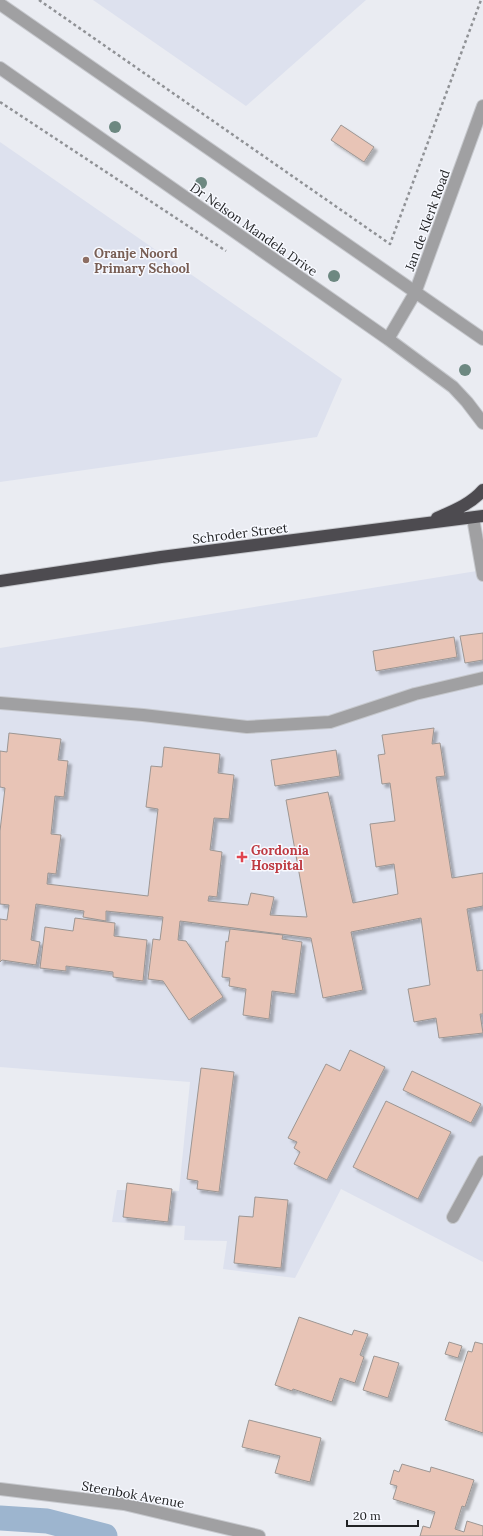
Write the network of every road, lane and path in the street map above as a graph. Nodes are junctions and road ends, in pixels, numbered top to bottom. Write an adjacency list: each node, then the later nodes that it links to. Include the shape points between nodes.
1 (39, 0): 2 (path, via 390,244)
2 (481, 0)
3 (0, 4): 6 (street)
4 (0, 68): 7 (street, Dr Nelson Mandela Drive)
5 (483, 106): 6 (street, Jan de Klerk Road)
6 (415, 292): 7 (street, Jan de Klerk Road); 8 (street)
7 (388, 339): 9 (street, Dr Nelson Mandela Drive, via 453,387)
8 (483, 339)
9 (483, 423)
10 (483, 490): 12 (highway, via 461,507)
11 (478, 517): 12 (highway, Schroder Street); 13 (street)
12 (421, 525): 14 (highway, Schroder Street, via 161,557)
13 (483, 575)
14 (0, 581)
15 (483, 678): 16 (street, via 415,694 330,722 247,727)
16 (0, 703)
17 (483, 1162): 18 (street)
18 (452, 1218)
19 (0, 1489): 20 (street, Steenbok Avenue, via 124,1504)
20 (259, 1536)

